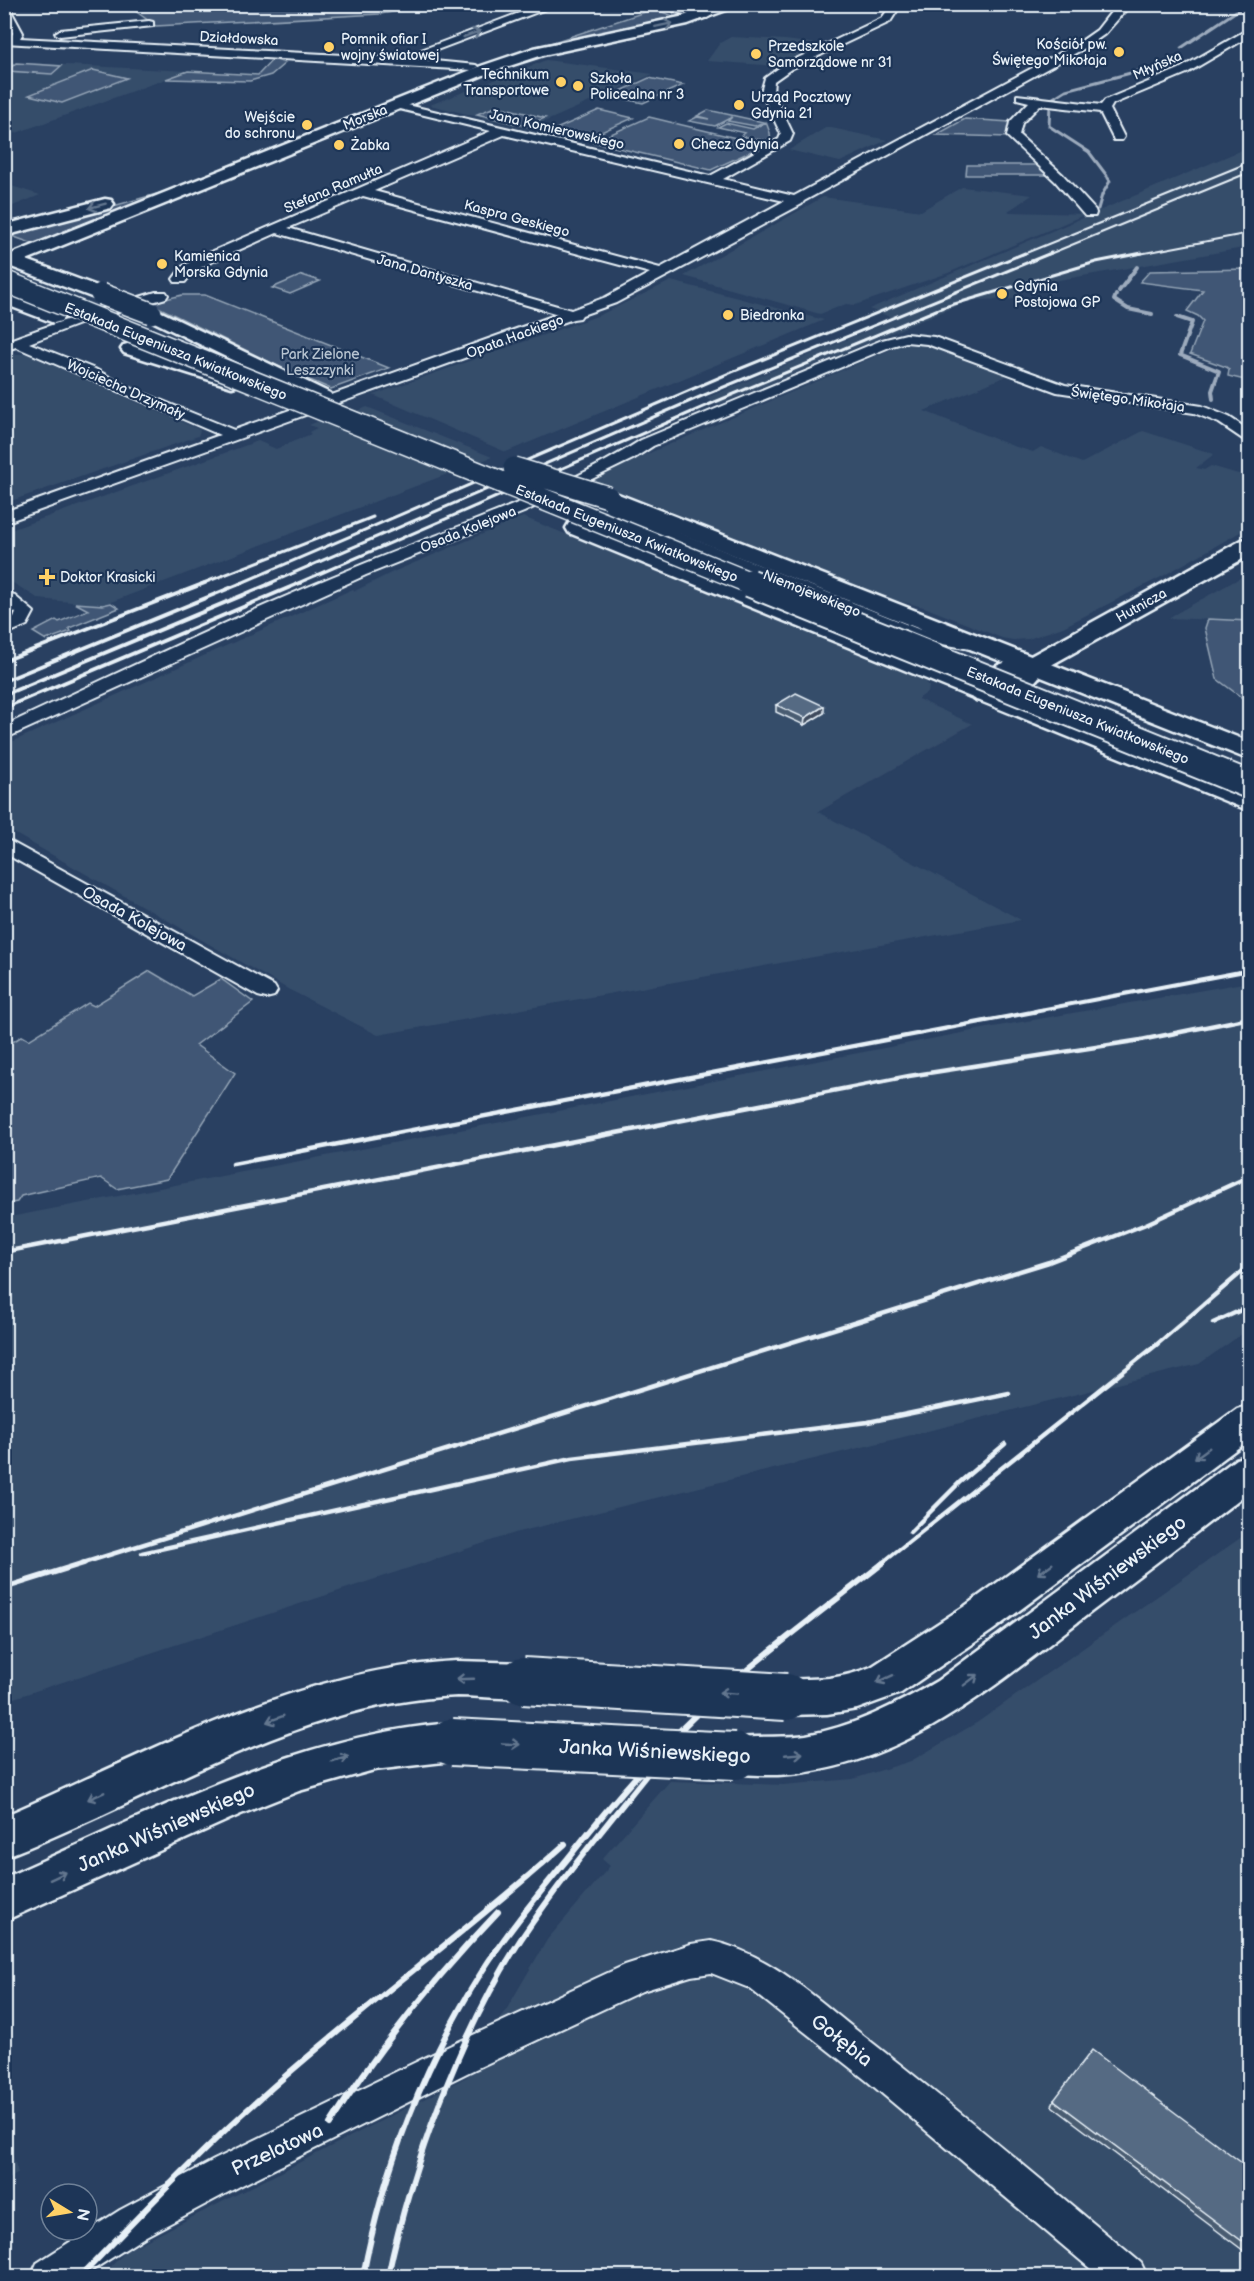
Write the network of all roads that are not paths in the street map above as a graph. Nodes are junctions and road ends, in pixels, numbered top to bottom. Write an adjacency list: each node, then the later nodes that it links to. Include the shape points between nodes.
1 (555, 4): 12 (street, one-way to 1)
2 (670, 4): 7 (street, via 679,10)
3 (891, 4): 20 (street, via 889,16 878,25 769,80 766,89 785,128 784,141)
4 (732, 5): 7 (main road, Morska)
5 (1122, 6): 14 (street, via 1110,24 1092,39)
6 (4, 7): 11 (street)
7 (707, 15): 16 (main road, Morska, one-way to 7, via 533,53)
8 (609, 21): 13 (main road, Morska)
9 (149, 24): 11 (street)
10 (1250, 31): 17 (street, Młyńska, via 1183,71 1109,102)
11 (12, 39): 12 (street, Działdowska)
12 (398, 62): 13 (street, Działdowska)
13 (472, 67): 25 (main road, Morska, one-way to 25, via 187,179)
14 (998, 92): 15 (street); 22 (street, Opata Hackiego)
15 (1036, 101): 17 (street); 23 (street, via 1016,123 1013,136 1059,178)
16 (394, 105): 18 (street, Jana Komierowskiego); 26 (main road, Morska)
17 (1104, 109): 19 (street)
18 (502, 131): 20 (street, Jana Komierowskiego); 21 (street, Stefana Ramułta)
19 (1118, 137)
20 (712, 180): 22 (street, Jana Komierowskiego)
21 (363, 192): 24 (street, Stefana Ramułta); 27 (street, Kaspra Geskiego)
22 (798, 201): 27 (street, Opata Hackiego)
23 (1089, 213)
24 (276, 229): 28 (street, Stefana Ramułta, via 202,261); 32 (street, Jana Dantyszka)
25 (4, 231)
26 (7, 263): 36 (main road, Estakada Eugeniusza Kwiatkowskiego); 36 (main road, bridge, via 101,294 186,329)
27 (664, 273): 32 (street, Opata Hackiego)
28 (180, 279)
29 (4, 281): 36 (main road, Estakada Eugeniusza Kwiatkowskiego, bridge)
30 (161, 295): 33 (street)
31 (4, 297): 36 (main road, bridge, via 131,349)
32 (575, 315): 37 (street, Opata Hackiego)
33 (22, 340): 35 (street); 37 (street, Wojciecha Drzymały, via 22,345)
34 (935, 341): 38 (street, Świętego Mikołaja, via 1062,389 1212,413); 40 (street, Osada Kolejowa, via 912,338 887,343 647,443)
35 (4, 347)
36 (316, 401): 39 (main road, Estakada Eugeniusza Kwiatkowskiego, bridge)
37 (235, 436): 41 (street, Opata Hackiego)
38 (1250, 440)
39 (453, 456): 45 (main road, bridge, via 608,497); 47 (main road, bridge, via 577,528); 51 (main road, Estakada Eugeniusza Kwiatkowskiego); 52 (main road, Estakada Eugeniusza Kwiatkowskiego, bridge)
40 (548, 494): 45 (street, Niemojewskiego, via 583,497 914,633); 47 (street, Niemojewskiego, via 557,510 617,529 899,643); 49 (street, Osada Kolejowa, via 257,616)
41 (4, 518)
42 (1250, 545): 46 (main road, Hutnicza)
43 (4, 596): 44 (street, via 25,612 21,621)
44 (4, 630)
45 (984, 646): 46 (main road)
46 (1033, 665): 48 (main road, Hutnicza, via 1028,677 1019,684); 50 (main road)
47 (938, 676): 48 (main road)
48 (984, 694): 53 (main road)
49 (4, 733)
50 (1250, 752)
51 (1250, 768)
52 (1250, 784)
53 (1250, 803)
54 (4, 844): 55 (street, Osada Kolejowa)
55 (266, 992)
56 (1250, 1419): 58 (main road, one-way to 58, bridge, via 979,1618 886,1680 856,1691 786,1697 469,1678 392,1685 300,1710 206,1747)
57 (1250, 1470): 59 (main road, Janka Wiśniewskiego, one-way to 57, bridge, via 234,1796 304,1770 406,1745 452,1742 735,1756 787,1755 832,1747 882,1731 960,1688)
58 (4, 1837)
59 (4, 1900)
60 (512, 2034): 61 (street, Przelotowa, via 226,2173 133,2223); 62 (street, Gołębia, via 637,1976 691,1960 725,1960 760,1977 873,2064)
61 (50, 2277)
62 (1128, 2277)

